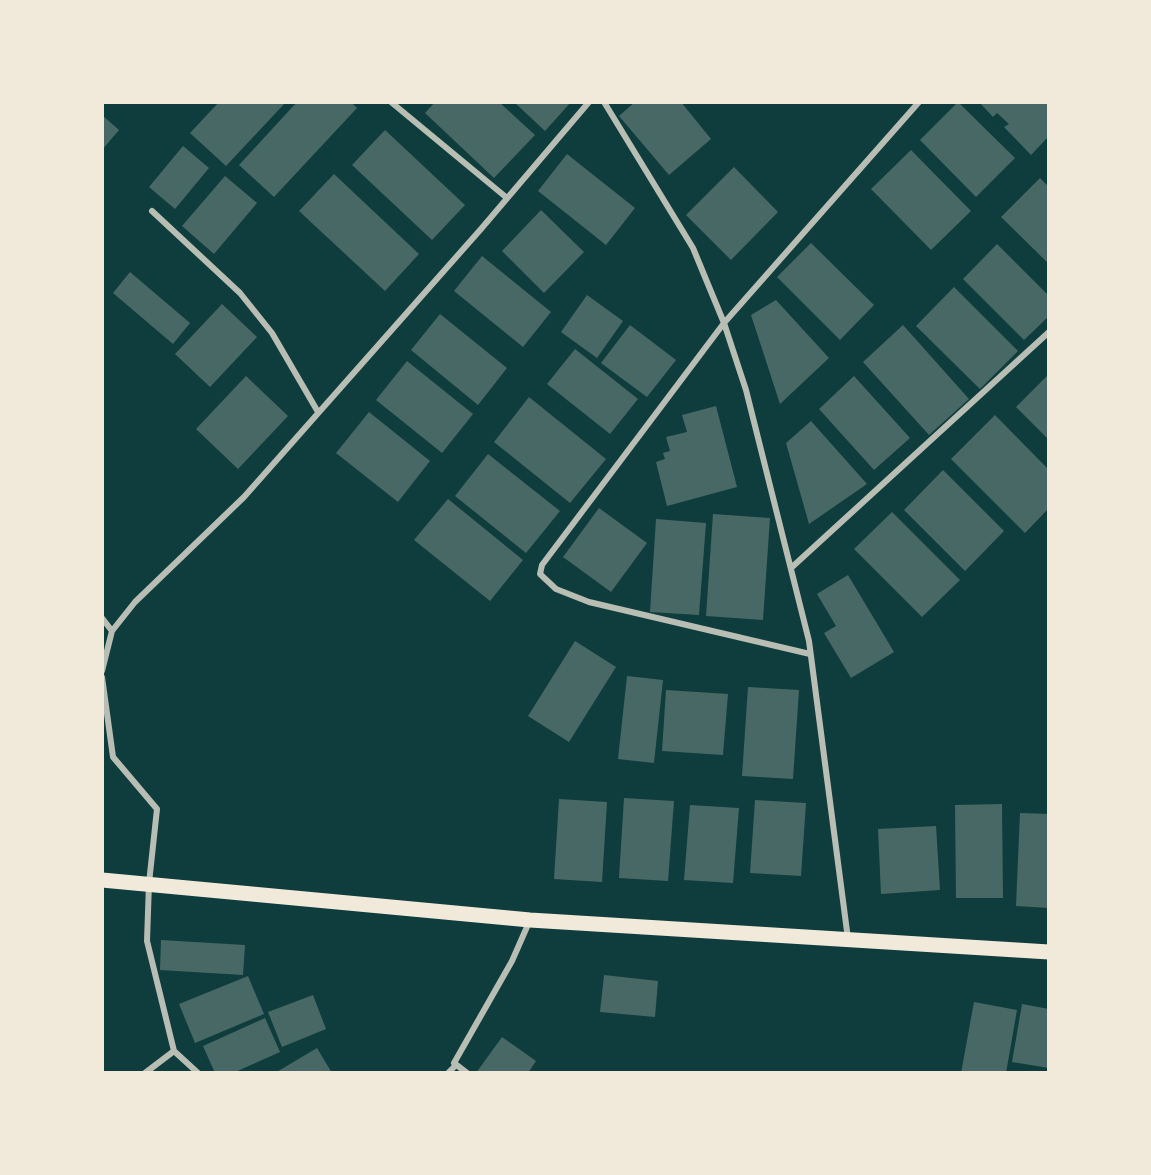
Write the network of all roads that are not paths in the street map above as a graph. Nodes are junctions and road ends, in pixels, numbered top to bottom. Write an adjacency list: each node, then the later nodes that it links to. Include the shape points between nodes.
1 (391, 102): 5 (street)
2 (589, 102): 5 (street)
3 (604, 102): 7 (street, via 693,248)
4 (919, 102): 7 (street)
5 (507, 198): 9 (street)
6 (152, 211): 9 (street, via 240,293 272,333)
7 (724, 323): 10 (street, via 746,390); 13 (street, via 542,564 540,574 556,589 589,602)
8 (1049, 332): 10 (street)
9 (318, 412): 12 (street, via 244,497 135,602)
10 (791, 568): 13 (street)
11 (102, 618): 12 (street)
12 (112, 631): 14 (street)
13 (810, 654): 19 (street)
14 (102, 671)
15 (102, 677): 17 (street, via 113,757 157,809)
16 (102, 880): 17 (main road)
17 (150, 883): 18 (main road); 21 (street, via 147,941)
18 (530, 920): 19 (main road); 22 (street, via 512,961)
19 (848, 940): 20 (main road)
20 (1049, 952)
21 (174, 1051): 23 (street); 24 (street)
22 (454, 1063): 25 (street, via 456,1066); 26 (street)
23 (145, 1073)
24 (198, 1073)
25 (448, 1073)
26 (467, 1073)

